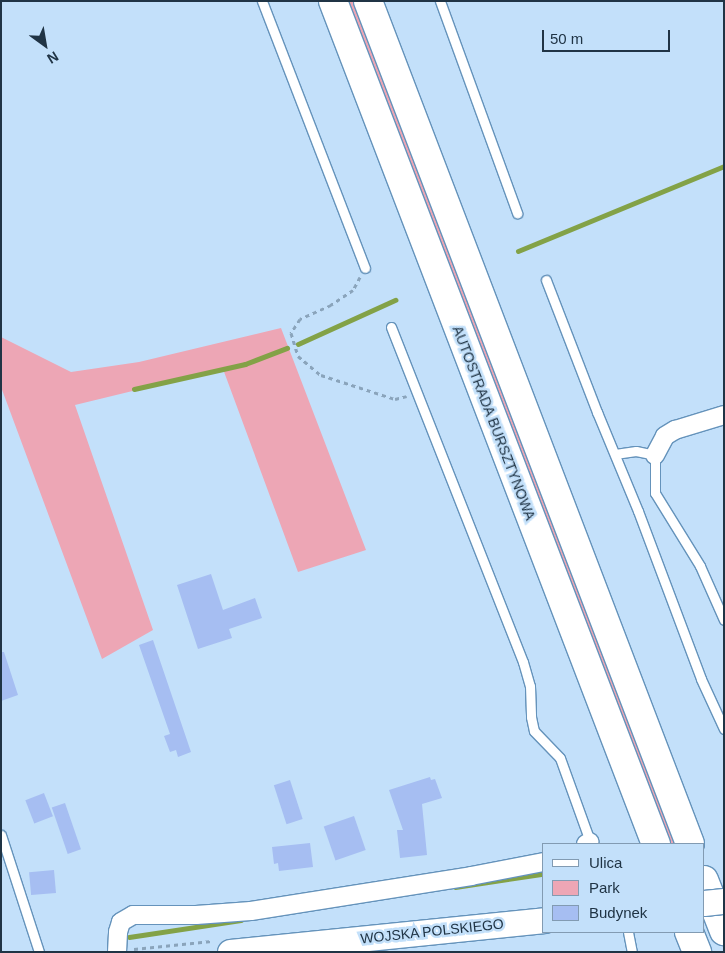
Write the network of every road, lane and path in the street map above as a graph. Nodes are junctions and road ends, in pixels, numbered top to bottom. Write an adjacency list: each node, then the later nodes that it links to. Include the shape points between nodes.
1 (262, 1): 6 (lane)
2 (333, 1): 17 (highway, AUTOSTRADA BURSZTYNOWA)
3 (368, 1): 18 (highway)
4 (440, 1): 5 (lane)
5 (518, 212)
6 (365, 268): 9 (path, via 353,290 331,305 300,319 291,333 298,356 321,375 395,399)
7 (546, 280): 11 (lane)
8 (391, 327): 9 (lane)
9 (418, 394): 16 (lane, via 523,662 530,686 534,731 560,758)
10 (724, 415): 12 (street, via 675,430 665,436)
11 (615, 454): 12 (lane, via 636,451); 14 (lane)
12 (655, 455): 13 (lane, via 655,493 700,566)
13 (724, 620)
14 (724, 729)
15 (1, 835): 27 (lane)
16 (589, 843)
17 (656, 843)
18 (690, 843)
19 (542, 862): 28 (street, via 251,911 133,915 121,922)
20 (705, 883): 24 (highway)
21 (724, 901): 22 (main road, bridge)
22 (705, 903)
23 (542, 920): 29 (main road, WOJSKA POLSKIEGO)
24 (724, 932)
25 (628, 933): 30 (lane)
26 (689, 933): 31 (highway)
27 (39, 952)
28 (117, 952)
29 (230, 952)
30 (632, 952)
31 (697, 952)

